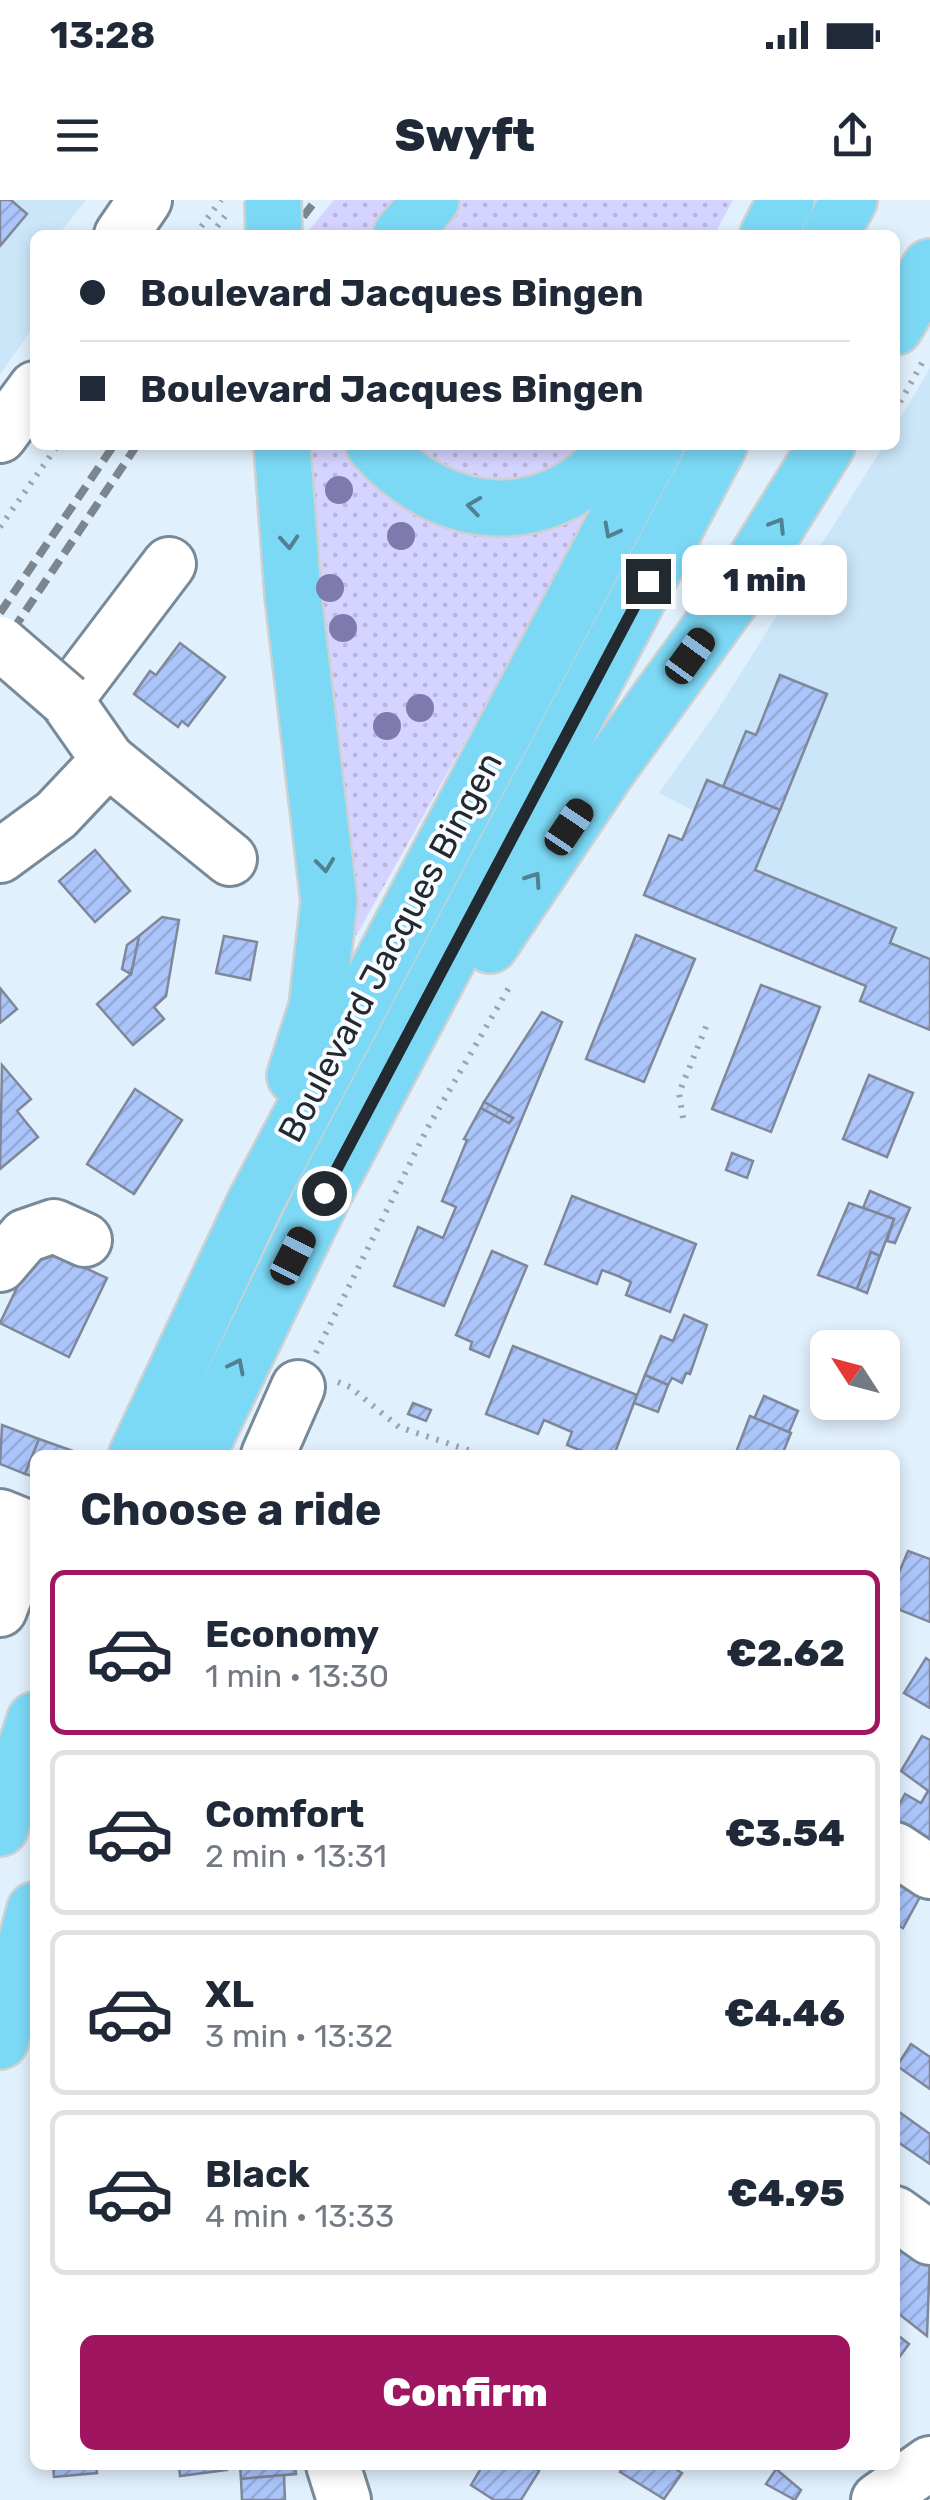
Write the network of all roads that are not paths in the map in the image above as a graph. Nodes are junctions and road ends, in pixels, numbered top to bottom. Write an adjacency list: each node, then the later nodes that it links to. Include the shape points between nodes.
1 (145, 200): 6 (street)
2 (181, 200): 7 (street)
3 (431, 200): 8 (highway)
4 (786, 200): 9 (highway)
5 (849, 200): 10 (highway)
6 (124, 230)
7 (161, 230)
8 (405, 230)
9 (771, 230)
10 (833, 230)
11 (930, 267): 12 (highway)
12 (900, 319)
13 (30, 395): 14 (street)
14 (0, 436)
15 (282, 450): 28 (highway, one-way to 28, via 329,901 317,1007)
16 (378, 450): 17 (highway, one-way to 16, via 546,503 504,510 424,490)
17 (616, 450)
18 (653, 450): 28 (highway, Boulevard Jacques Bingen, one-way to 28)
19 (717, 450): 27 (highway, Boulevard Jacques Bingen)
20 (824, 450): 27 (highway, one-way to 20, via 606,772 732,598)
21 (169, 564): 23 (street)
22 (0, 643): 23 (street, bridge)
23 (66, 700): 24 (street)
24 (108, 760): 25 (street, via 56,815); 26 (street)
25 (0, 856)
26 (230, 859)
27 (324, 1193): 33 (highway, Boulevard Jacques Bingen, one-way to 27)
28 (255, 1203): 32 (highway, Boulevard Jacques Bingen)
29 (85, 1240): 30 (street, via 54,1226 26,1236)
30 (0, 1265)
31 (298, 1388): 34 (street)
32 (139, 1450)
33 (198, 1450)
34 (270, 1450)
35 (0, 1516): 36 (street, via 20,1524 24,1547)
36 (0, 1610)
37 (30, 1735): 38 (highway)
38 (0, 1828)
39 (900, 1852): 40 (street)
40 (930, 1872)
41 (30, 1929): 42 (highway)
42 (0, 2041)
43 (900, 2217): 44 (street)
44 (930, 2238)
45 (930, 2463): 48 (street)
46 (335, 2470): 47 (street)
47 (344, 2500)
48 (878, 2500)

